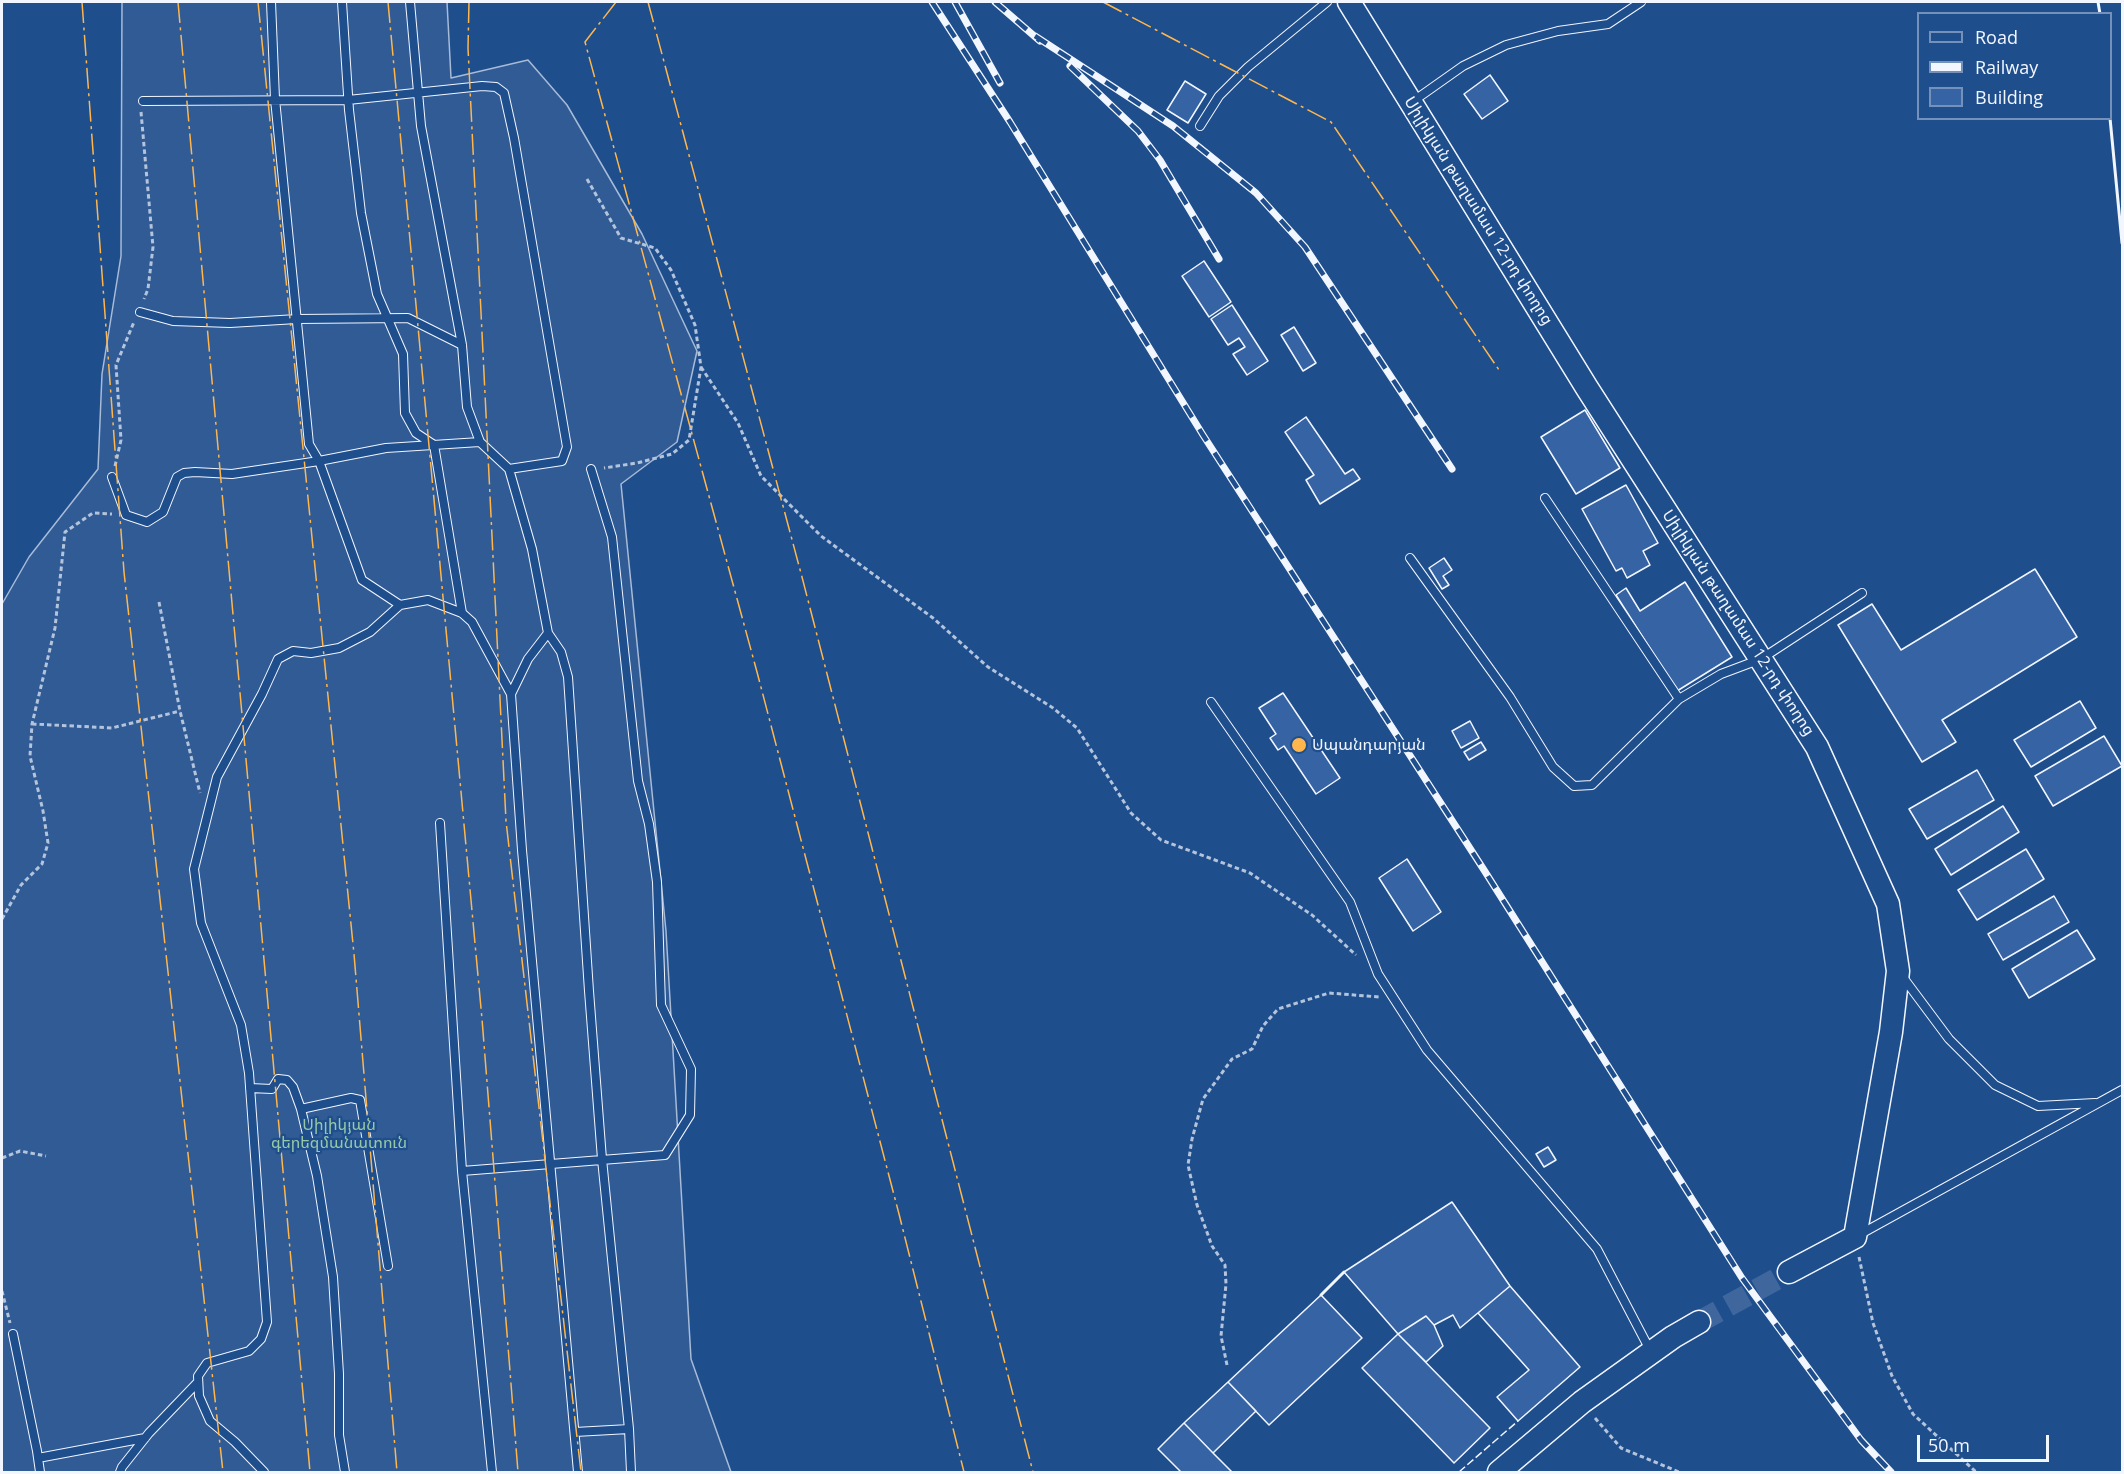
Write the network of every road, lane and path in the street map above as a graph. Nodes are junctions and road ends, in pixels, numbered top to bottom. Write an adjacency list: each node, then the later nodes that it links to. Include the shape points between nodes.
1 (270, 2): 8 (lane)
2 (342, 2): 9 (lane)
3 (410, 2): 7 (lane)
4 (1327, 2): 12 (lane, via 1241,74 1219,96)
5 (1349, 2): 11 (main road, Սիլիկյան թաղամաս 12-րդ փողոց)
6 (1641, 2): 11 (lane, via 1608,24 1506,45 1463,66)
7 (418, 92): 9 (lane); 17 (lane); 22 (lane, via 496,87 504,93 509,109 567,447 562,461)
8 (275, 99): 9 (lane); 10 (lane); 16 (lane)
9 (348, 100): 15 (lane, via 361,213 377,294)
10 (143, 101): 14 (path, via 141,116 153,246 148,289)
11 (1411, 103): 33 (main road, Սիլիկյան թաղամաս 12-րդ փողոց)
12 (1200, 126)
13 (587, 179): 18 (path, via 621,238 655,248 671,270 695,325)
14 (140, 312): 16 (lane, via 173,321); 24 (path, via 116,365 121,440)
15 (388, 318): 16 (lane); 17 (lane, via 408,318); 20 (lane, via 403,354 405,413 416,433)
16 (297, 319): 21 (lane, via 309,444)
17 (462, 345): 19 (lane, via 467,407)
18 (701, 367): 23 (path, via 689,440 672,454); 43 (path, via 738,423 761,476 821,536 933,618 988,667 1077,728 1131,813 1161,840 1250,873 1312,915)
19 (480, 441): 20 (lane); 22 (lane)
20 (434, 445): 21 (lane, via 386,448); 31 (lane)
21 (319, 461): 26 (lane, via 232,474 184,473 177,477 163,512 147,522); 30 (lane, via 362,580)
22 (509, 469): 32 (lane, via 532,549)
23 (591, 469): 51 (lane, via 612,537 638,781 657,882 661,1005 691,1069 690,1115 665,1155)
24 (112, 477): 26 (lane)
25 (1545, 498): 35 (lane)
26 (126, 514): 38 (path, via 93,513 65,532 55,628)
27 (1410, 558): 35 (lane, via 1510,697 1553,767 1574,786 1592,785)
28 (1862, 593): 33 (lane)
29 (159, 602): 37 (path)
30 (400, 604): 31 (lane, via 429,600); 39 (lane, via 370,632 339,648 311,653 293,651 278,659 217,777)
31 (462, 613): 34 (lane, via 472,622)
32 (548, 633): 34 (lane, via 528,659); 51 (lane, via 561,652 568,677)
33 (1761, 659): 35 (lane, via 1721,674); 42 (main road, Սիլիկյան թաղամաս 12-րդ փողոց, via 1817,747 1888,903)
34 (511, 694): 52 (lane)
35 (1679, 699)
36 (1211, 702): 43 (lane, via 1350,902)
37 (180, 711): 38 (path, via 112,729); 39 (path)
38 (32, 724): 41 (path, via 30,756 48,843 42,864 21,885)
39 (206, 821): 45 (lane, via 194,869 201,923 241,1025)
40 (440, 823): 53 (lane)
41 (2, 919)
42 (1898, 971): 47 (lane, via 1949,1039 1995,1085 2038,1106); 54 (main road, Սիլիկյան թաղամաս 12-րդ փողոց)
43 (1378, 975): 44 (lane)
44 (1393, 998): 60 (lane, via 1427,1050 1598,1249); 61 (path, via 1329,993 1278,1009 1263,1026 1252,1049 1232,1059 1203,1099 1188,1165 1212,1246 1225,1265 1221,1336)
45 (250, 1088): 48 (lane, via 272,1089 278,1079 287,1080); 62 (lane, via 267,1322 261,1339 249,1352 207,1363)
46 (2122, 1090): 47 (lane)
47 (2098, 1103): 54 (lane)
48 (301, 1109): 55 (lane, via 351,1098 360,1100); 71 (lane, via 317,1176 333,1277 339,1435)
49 (46, 1156): 50 (path, via 20,1151)
50 (2, 1158)
51 (602, 1159): 52 (lane); 64 (lane)
52 (550, 1165): 53 (lane); 65 (lane)
53 (462, 1172): 72 (lane)
54 (1855, 1237): 56 (main road); 77 (path, via 1873,1323 1892,1376 1913,1414)
55 (388, 1266)
56 (1789, 1272)
57 (2, 1291): 59 (path)
58 (1699, 1322): 60 (main road)
59 (13, 1334): 67 (lane)
60 (1651, 1352): 63 (main road)
61 (1227, 1365)
62 (198, 1382): 66 (lane); 70 (lane, via 199,1396 210,1421)
63 (1582, 1402): 75 (main road); 76 (path, via 1621,1448)
64 (629, 1429): 65 (lane); 74 (lane)
65 (575, 1432): 73 (lane)
66 (145, 1438): 67 (lane); 69 (lane)
67 (38, 1458): 68 (lane)
68 (40, 1473)
69 (120, 1473)
70 (264, 1473)
71 (345, 1473)
72 (492, 1473)
73 (578, 1473)
74 (631, 1473)
75 (1498, 1473)
76 (1679, 1473)
77 (1976, 1473)

